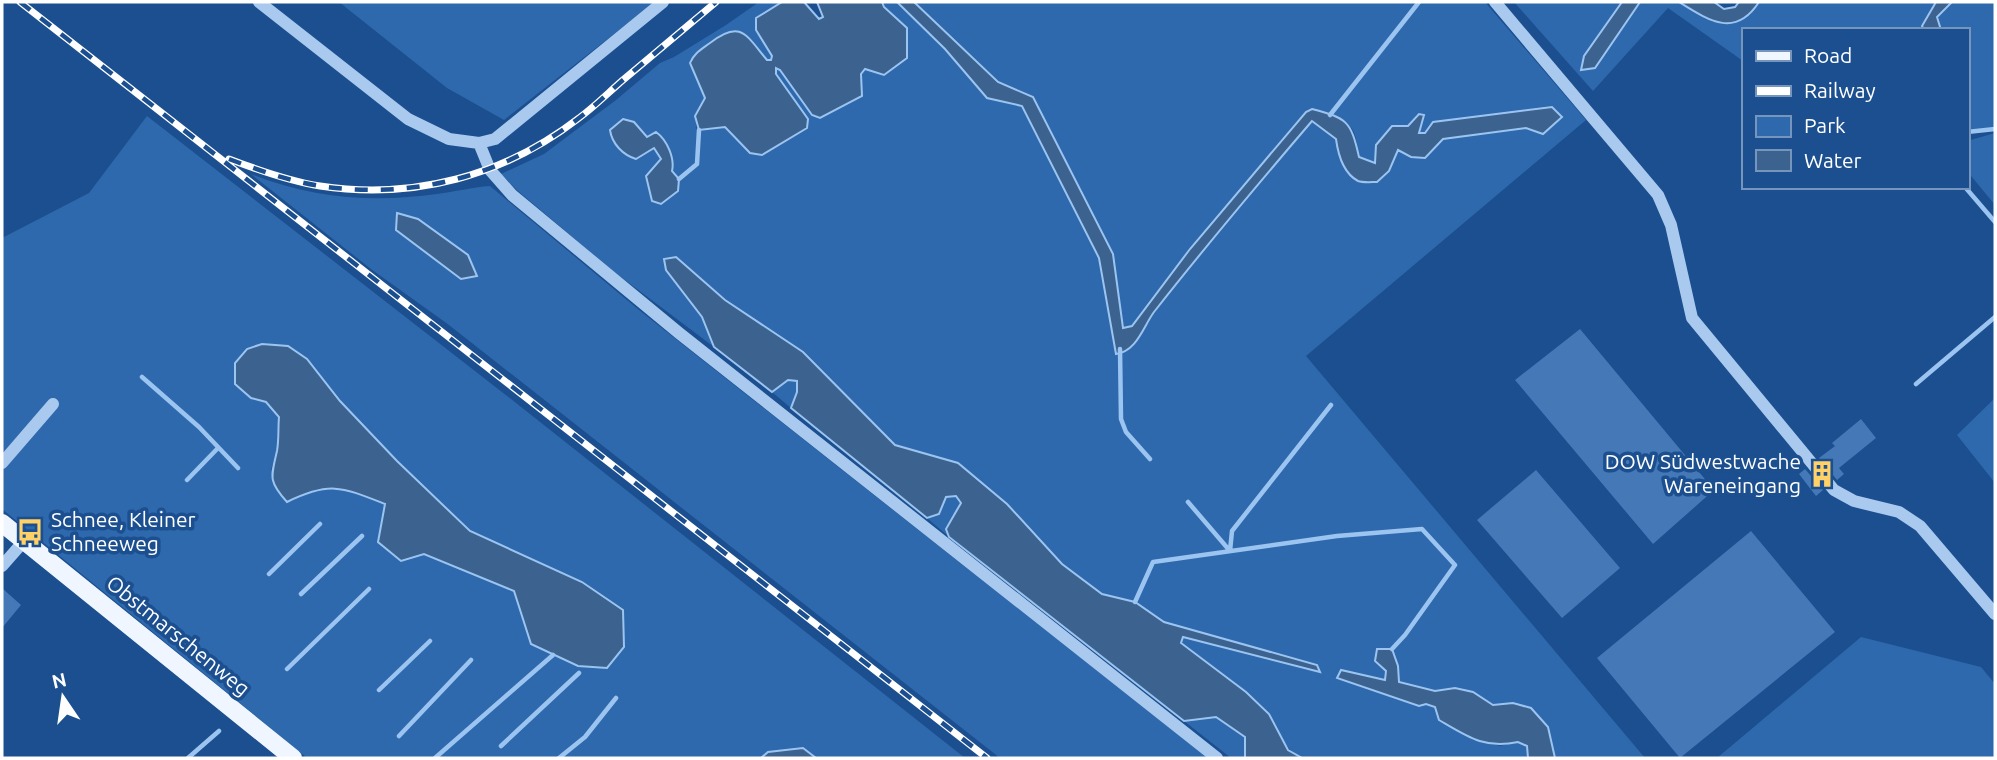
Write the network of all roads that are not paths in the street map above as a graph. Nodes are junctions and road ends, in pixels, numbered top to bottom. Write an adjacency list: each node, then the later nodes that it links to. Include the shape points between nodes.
1 (260, 2): 4 (street, via 408,118 449,139)
2 (663, 2): 4 (street, via 495,139)
3 (1495, 2): 10 (street, via 1658,195 1671,225 1692,318 1834,489 1854,500 1899,512 1920,527)
4 (479, 143): 12 (street, via 490,170 522,204)
5 (53, 404): 6 (street)
6 (2, 463)
7 (2, 523): 8 (main road, Obstmarschenweg)
8 (24, 541): 9 (street); 11 (main road, Obstmarschenweg)
9 (2, 566)
10 (1995, 614)
11 (293, 758)
12 (1217, 758)

